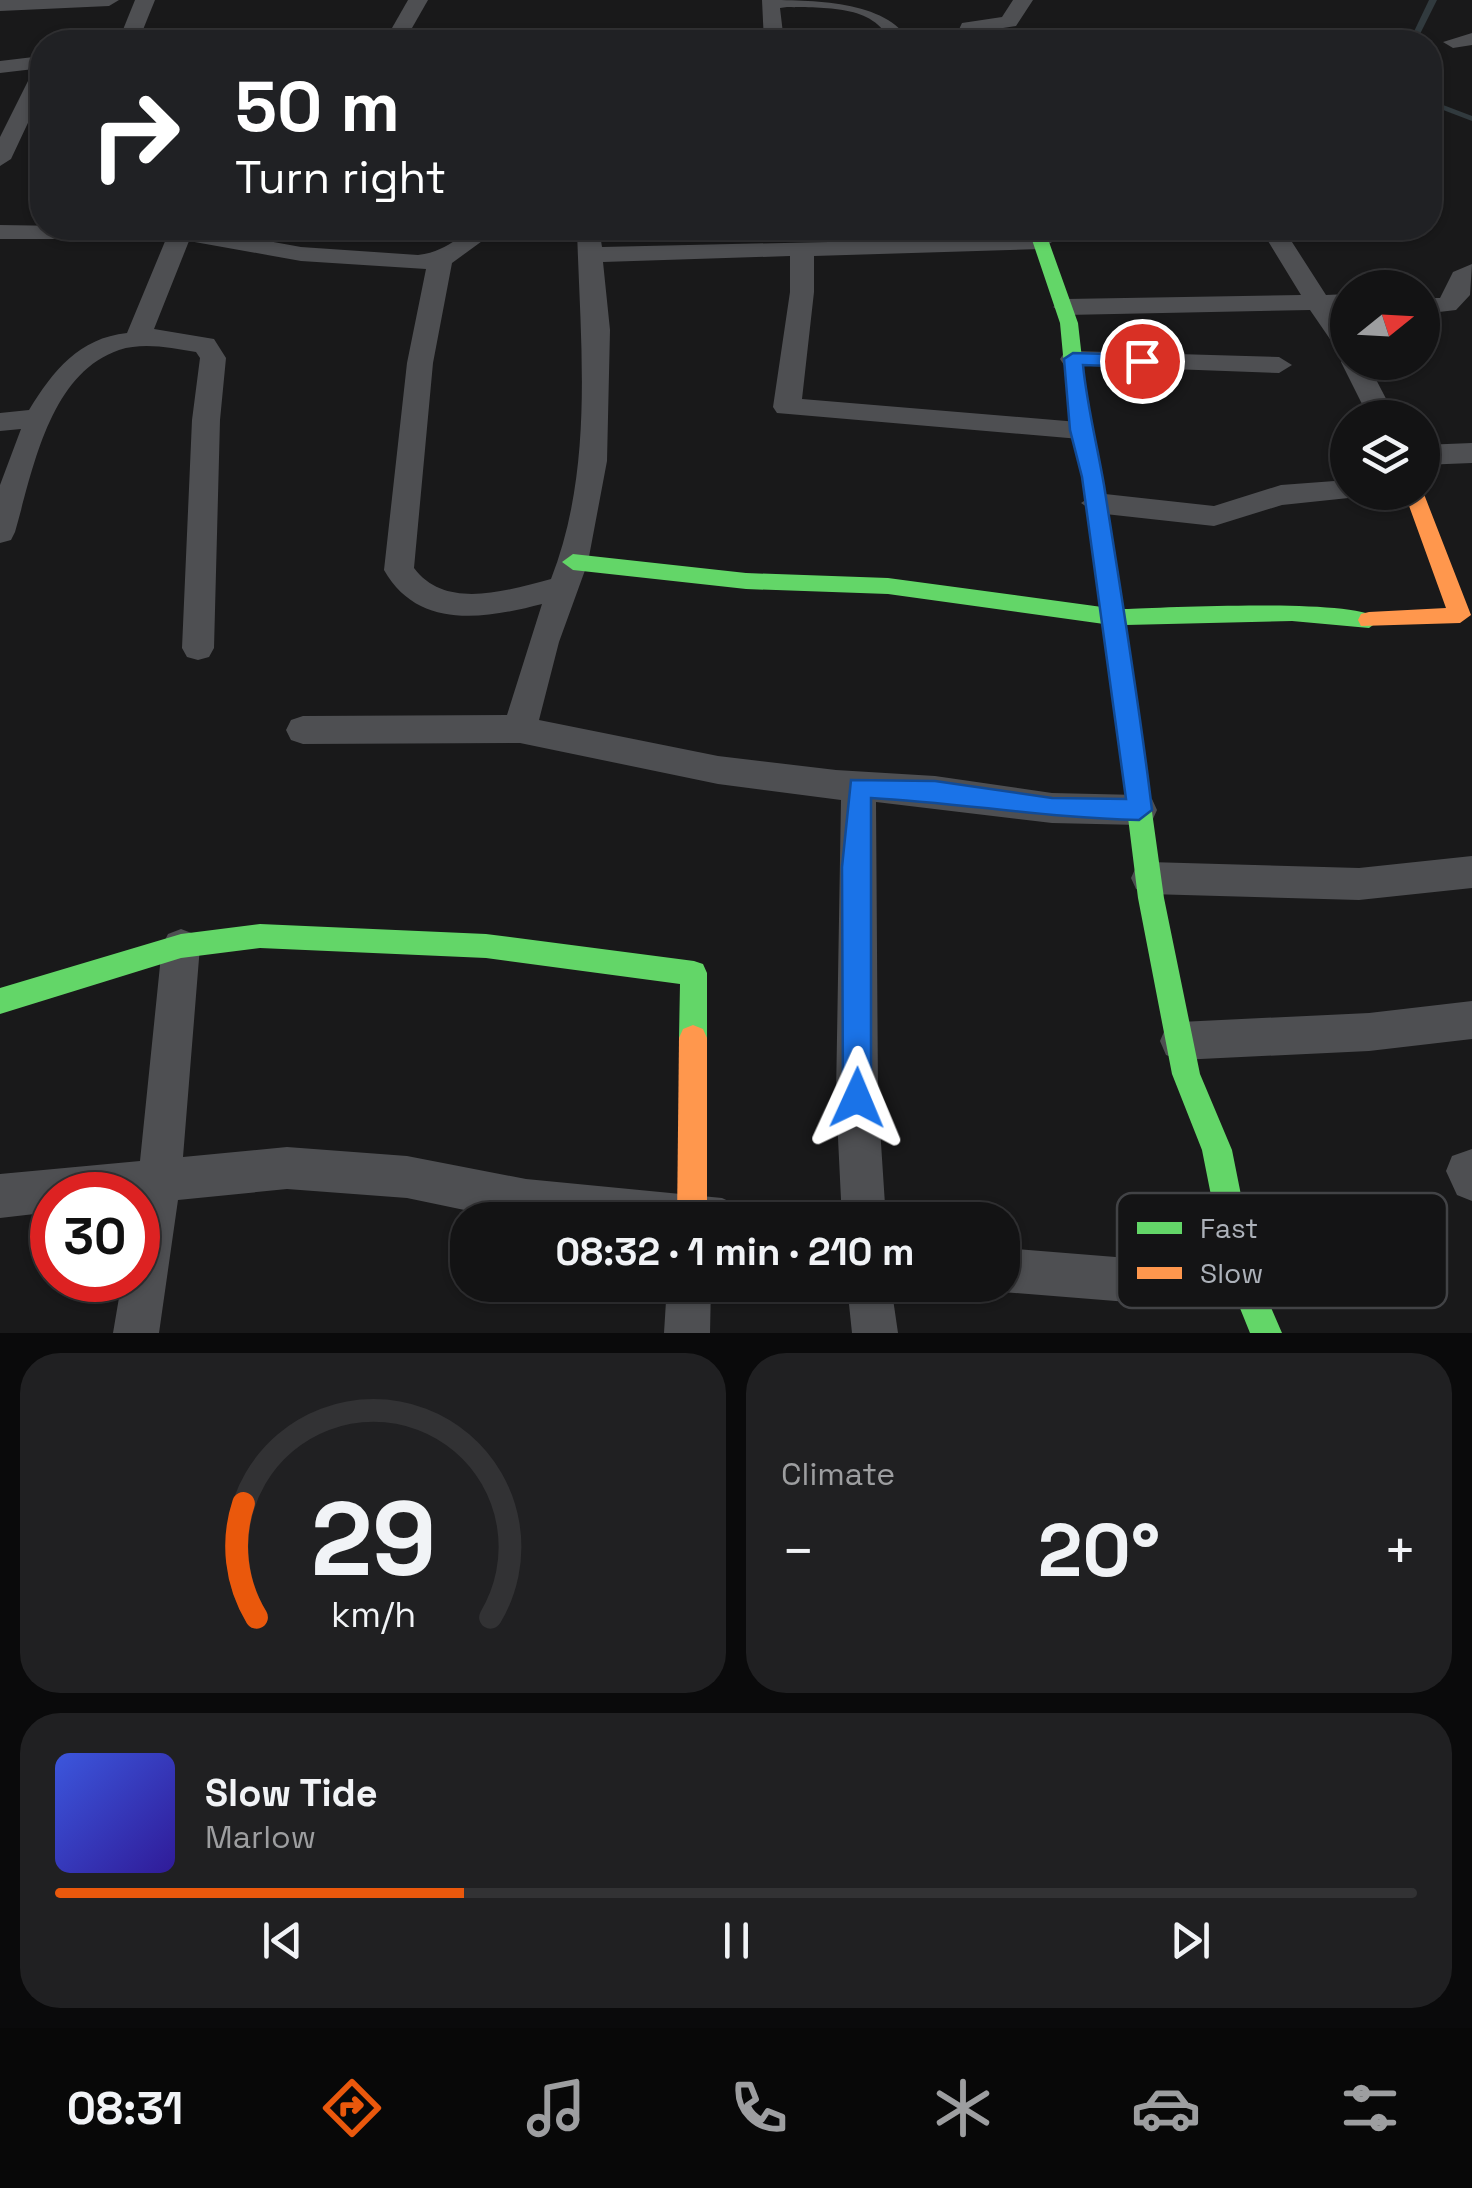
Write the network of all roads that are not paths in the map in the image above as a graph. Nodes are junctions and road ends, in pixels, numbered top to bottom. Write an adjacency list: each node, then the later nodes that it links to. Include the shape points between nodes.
1 (110, 0): 5 (street)
2 (145, 0): 6 (street)
3 (418, 0): 7 (street)
4 (1024, 0): 10 (street, via 1009,22)
5 (0, 5)
6 (133, 30)
7 (401, 30)
8 (773, 30): 9 (street, via 770,2 866,2 888,13)
9 (899, 30)
10 (968, 30)
11 (30, 63): 12 (street)
12 (0, 67)
13 (30, 96): 14 (street)
14 (1, 153)
15 (0, 232): 16 (street)
16 (30, 232)
17 (178, 240): 34 (street)
18 (225, 240): 26 (street)
19 (308, 240): 26 (street)
20 (471, 240): 27 (street)
21 (954, 240): 25 (street)
22 (1040, 240): 32 (street)
23 (1280, 240): 29 (street)
24 (589, 241): 25 (street); 46 (street, via 596,413 586,513)
25 (802, 249): 39 (street, via 787,407)
26 (302, 254): 27 (street)
27 (440, 260): 46 (street, via 420,362 398,570 407,588 427,600 460,605 501,602)
28 (1472, 271): 31 (street, via 1462,277 1457,295)
29 (1320, 300): 30 (street); 32 (street); 33 (street)
30 (1330, 301)
31 (1440, 305)
32 (1066, 307): 35 (street)
33 (1330, 318)
34 (139, 335): 37 (street, via 108,340 80,360); 48 (street, via 205,345 213,358)
35 (1073, 359): 36 (street); 39 (street)
36 (1278, 365)
37 (36, 418): 38 (street); 45 (street)
38 (0, 422)
39 (1080, 430): 43 (street)
40 (1472, 453): 41 (street)
41 (1440, 454)
42 (1330, 491): 43 (street, via 1281,495 1214,516)
43 (1096, 504): 47 (street)
44 (1421, 510): 47 (street, via 1460,615 1346,621 1292,614)
45 (0, 532)
46 (568, 574): 47 (street, via 888,586); 49 (street)
47 (1114, 616): 52 (street)
48 (198, 648)
49 (520, 729): 50 (street); 51 (street, via 682,764)
50 (302, 730)
51 (860, 787): 52 (street, via 1052,808); 67 (street, via 855,867)
52 (1139, 810): 54 (street)
53 (1472, 872): 54 (street, via 1359,884)
54 (1149, 878): 58 (street)
55 (181, 946): 56 (street); 60 (street); 66 (street, via 313,936 486,946 694,973)
56 (0, 1001)
57 (1472, 1020): 58 (street)
58 (1180, 1041): 62 (street)
59 (1472, 1170): 61 (street)
60 (160, 1179): 65 (street, via 321,1170 407,1177)
61 (1472, 1180)
62 (1225, 1193)
63 (30, 1194): 64 (street)
64 (0, 1196)
65 (536, 1202)
66 (701, 1202)
67 (863, 1202)
68 (1020, 1271): 69 (street)
69 (1117, 1279)
70 (141, 1302): 74 (street)
71 (688, 1302): 75 (street)
72 (871, 1302): 76 (street)
73 (1255, 1308): 77 (street)
74 (136, 1333)
75 (687, 1333)
76 (875, 1333)
77 (1266, 1333)

